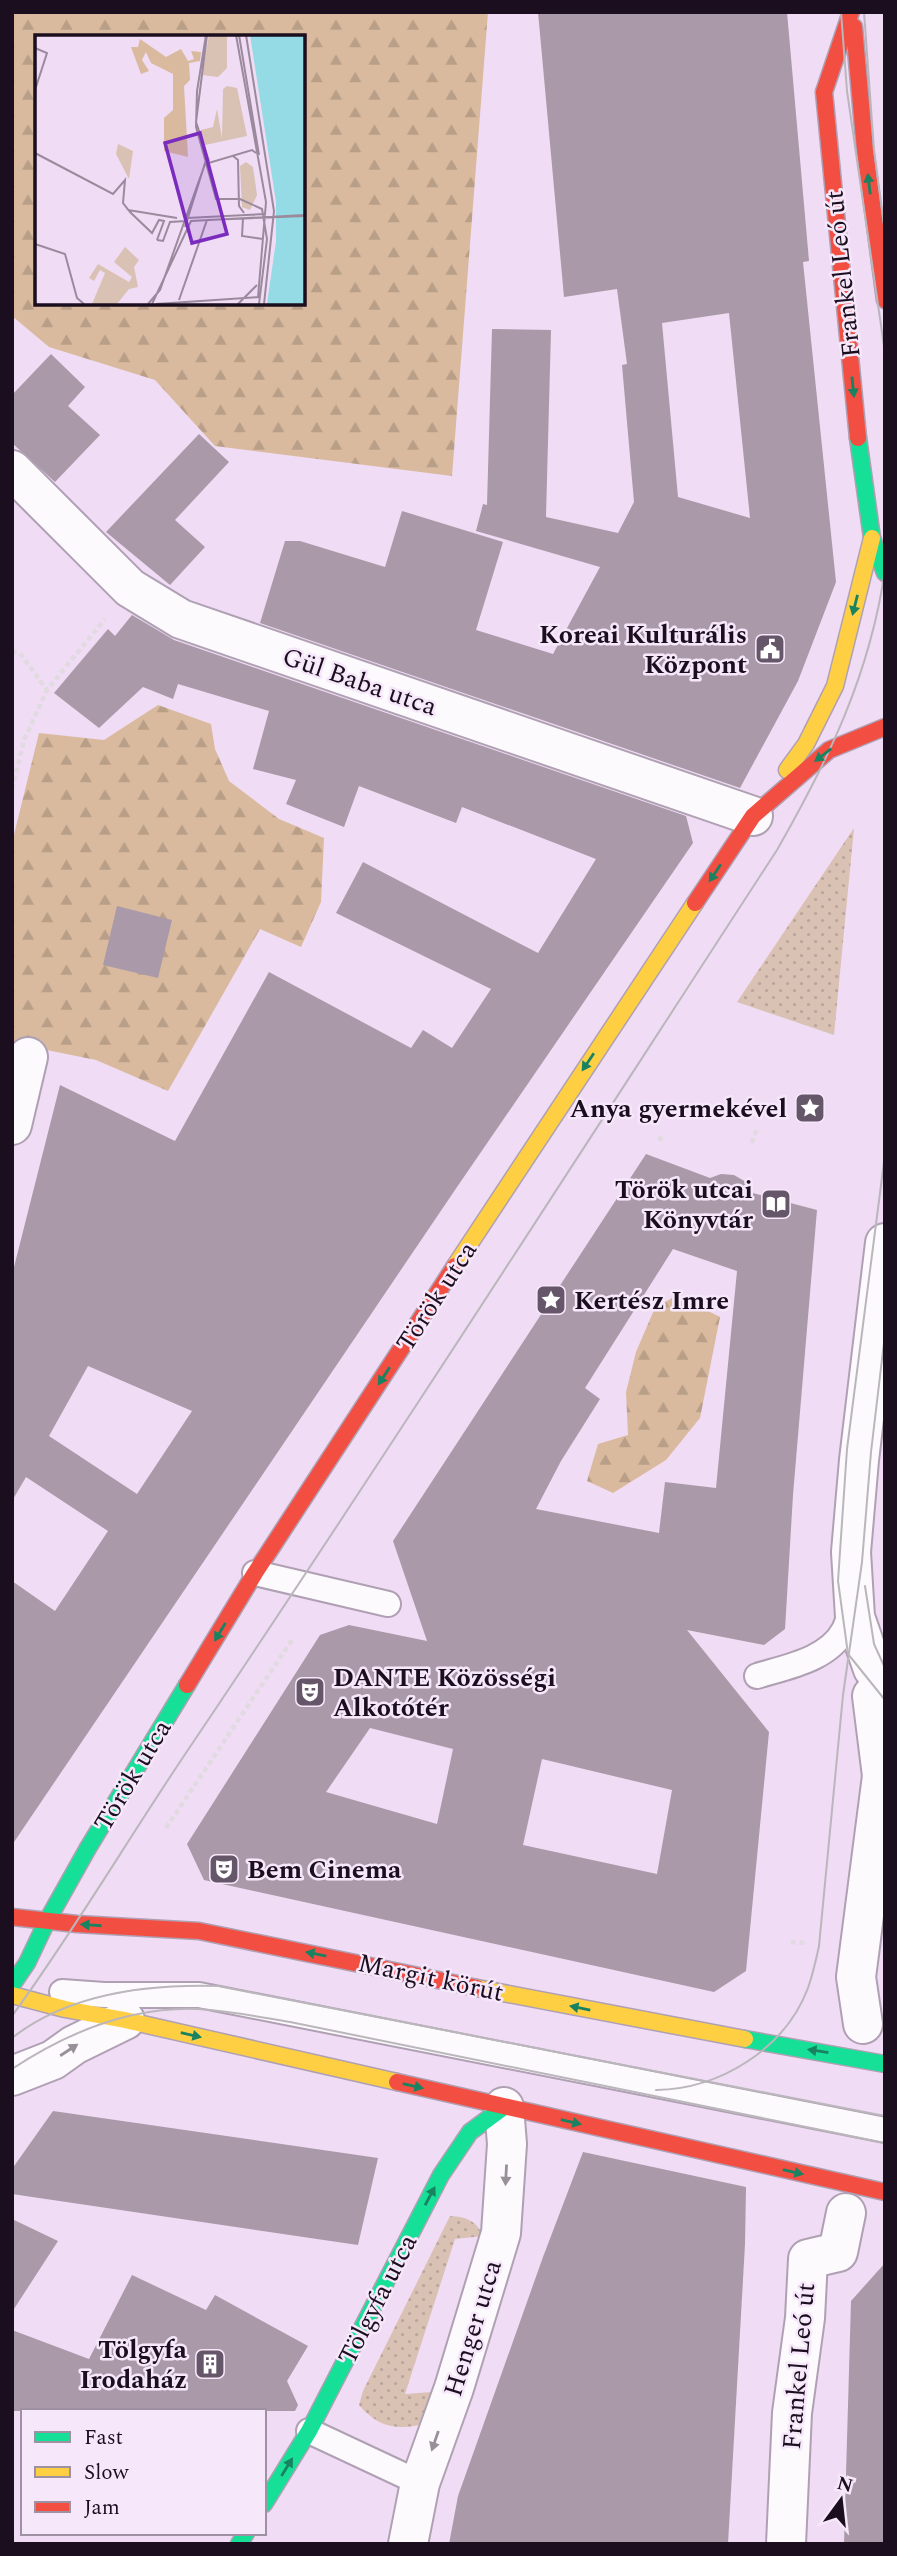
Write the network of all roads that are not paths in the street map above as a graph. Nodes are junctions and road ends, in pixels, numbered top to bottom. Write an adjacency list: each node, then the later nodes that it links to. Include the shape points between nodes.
1 (852, 12): 2 (main road, Frankel Leó út, one-way to 1); 4 (main road, Frankel Leó út, one-way to 4, via 824,92 863,484)
2 (885, 300)
3 (12, 470): 7 (street, Gül Baba utca, via 130,589 181,619)
4 (878, 529): 5 (main road, Frankel Leó út); 7 (main road, Frankel Leó út, one-way to 7, via 835,686 806,744)
5 (885, 573)
6 (885, 727): 7 (main road, Török utca, one-way to 7, via 829,750)
7 (753, 816): 11 (main road, Török utca, one-way to 11)
8 (28, 1058): 9 (street)
9 (12, 1125)
10 (885, 1243): 12 (street, via 859,1460 851,1552)
11 (255, 1573): 13 (lane); 17 (main road, Török utca, one-way to 17)
12 (853, 1603): 14 (lane, via 844,1629 831,1645 805,1661); 15 (street)
13 (388, 1604)
14 (757, 1676)
15 (878, 1690): 22 (street, via 882,1776 856,1977)
16 (12, 1917): 17 (main road, Margit körút)
17 (47, 1920): 18 (main road); 23 (main road, Margit körút, one-way to 17, via 646,2022 199,1931)
18 (12, 1985)
19 (12, 1994): 20 (lane, via 32,1990 104,1996); 21 (main road)
20 (199, 1995): 21 (lane); 26 (lane)
21 (125, 2020): 24 (street, one-way to 21, via 53,2060); 25 (main road, one-way to 25)
22 (863, 2024)
23 (885, 2064)
24 (12, 2076)
25 (504, 2107): 27 (main road, one-way to 27); 29 (main road, Tölgyfa utca, one-way to 25, via 441,2175 470,2132); 30 (street, Henger utca, one-way to 30, via 507,2144 501,2233)
26 (885, 2130)
27 (885, 2192)
28 (846, 2213): 33 (street, Frankel Leó út, via 838,2252 807,2259 806,2318 792,2413)
29 (309, 2431): 30 (lane); 31 (main road, Tölgyfa utca, one-way to 29)
30 (421, 2483): 32 (street, Henger utca)
31 (266, 2501)
32 (408, 2544)
33 (786, 2544)

